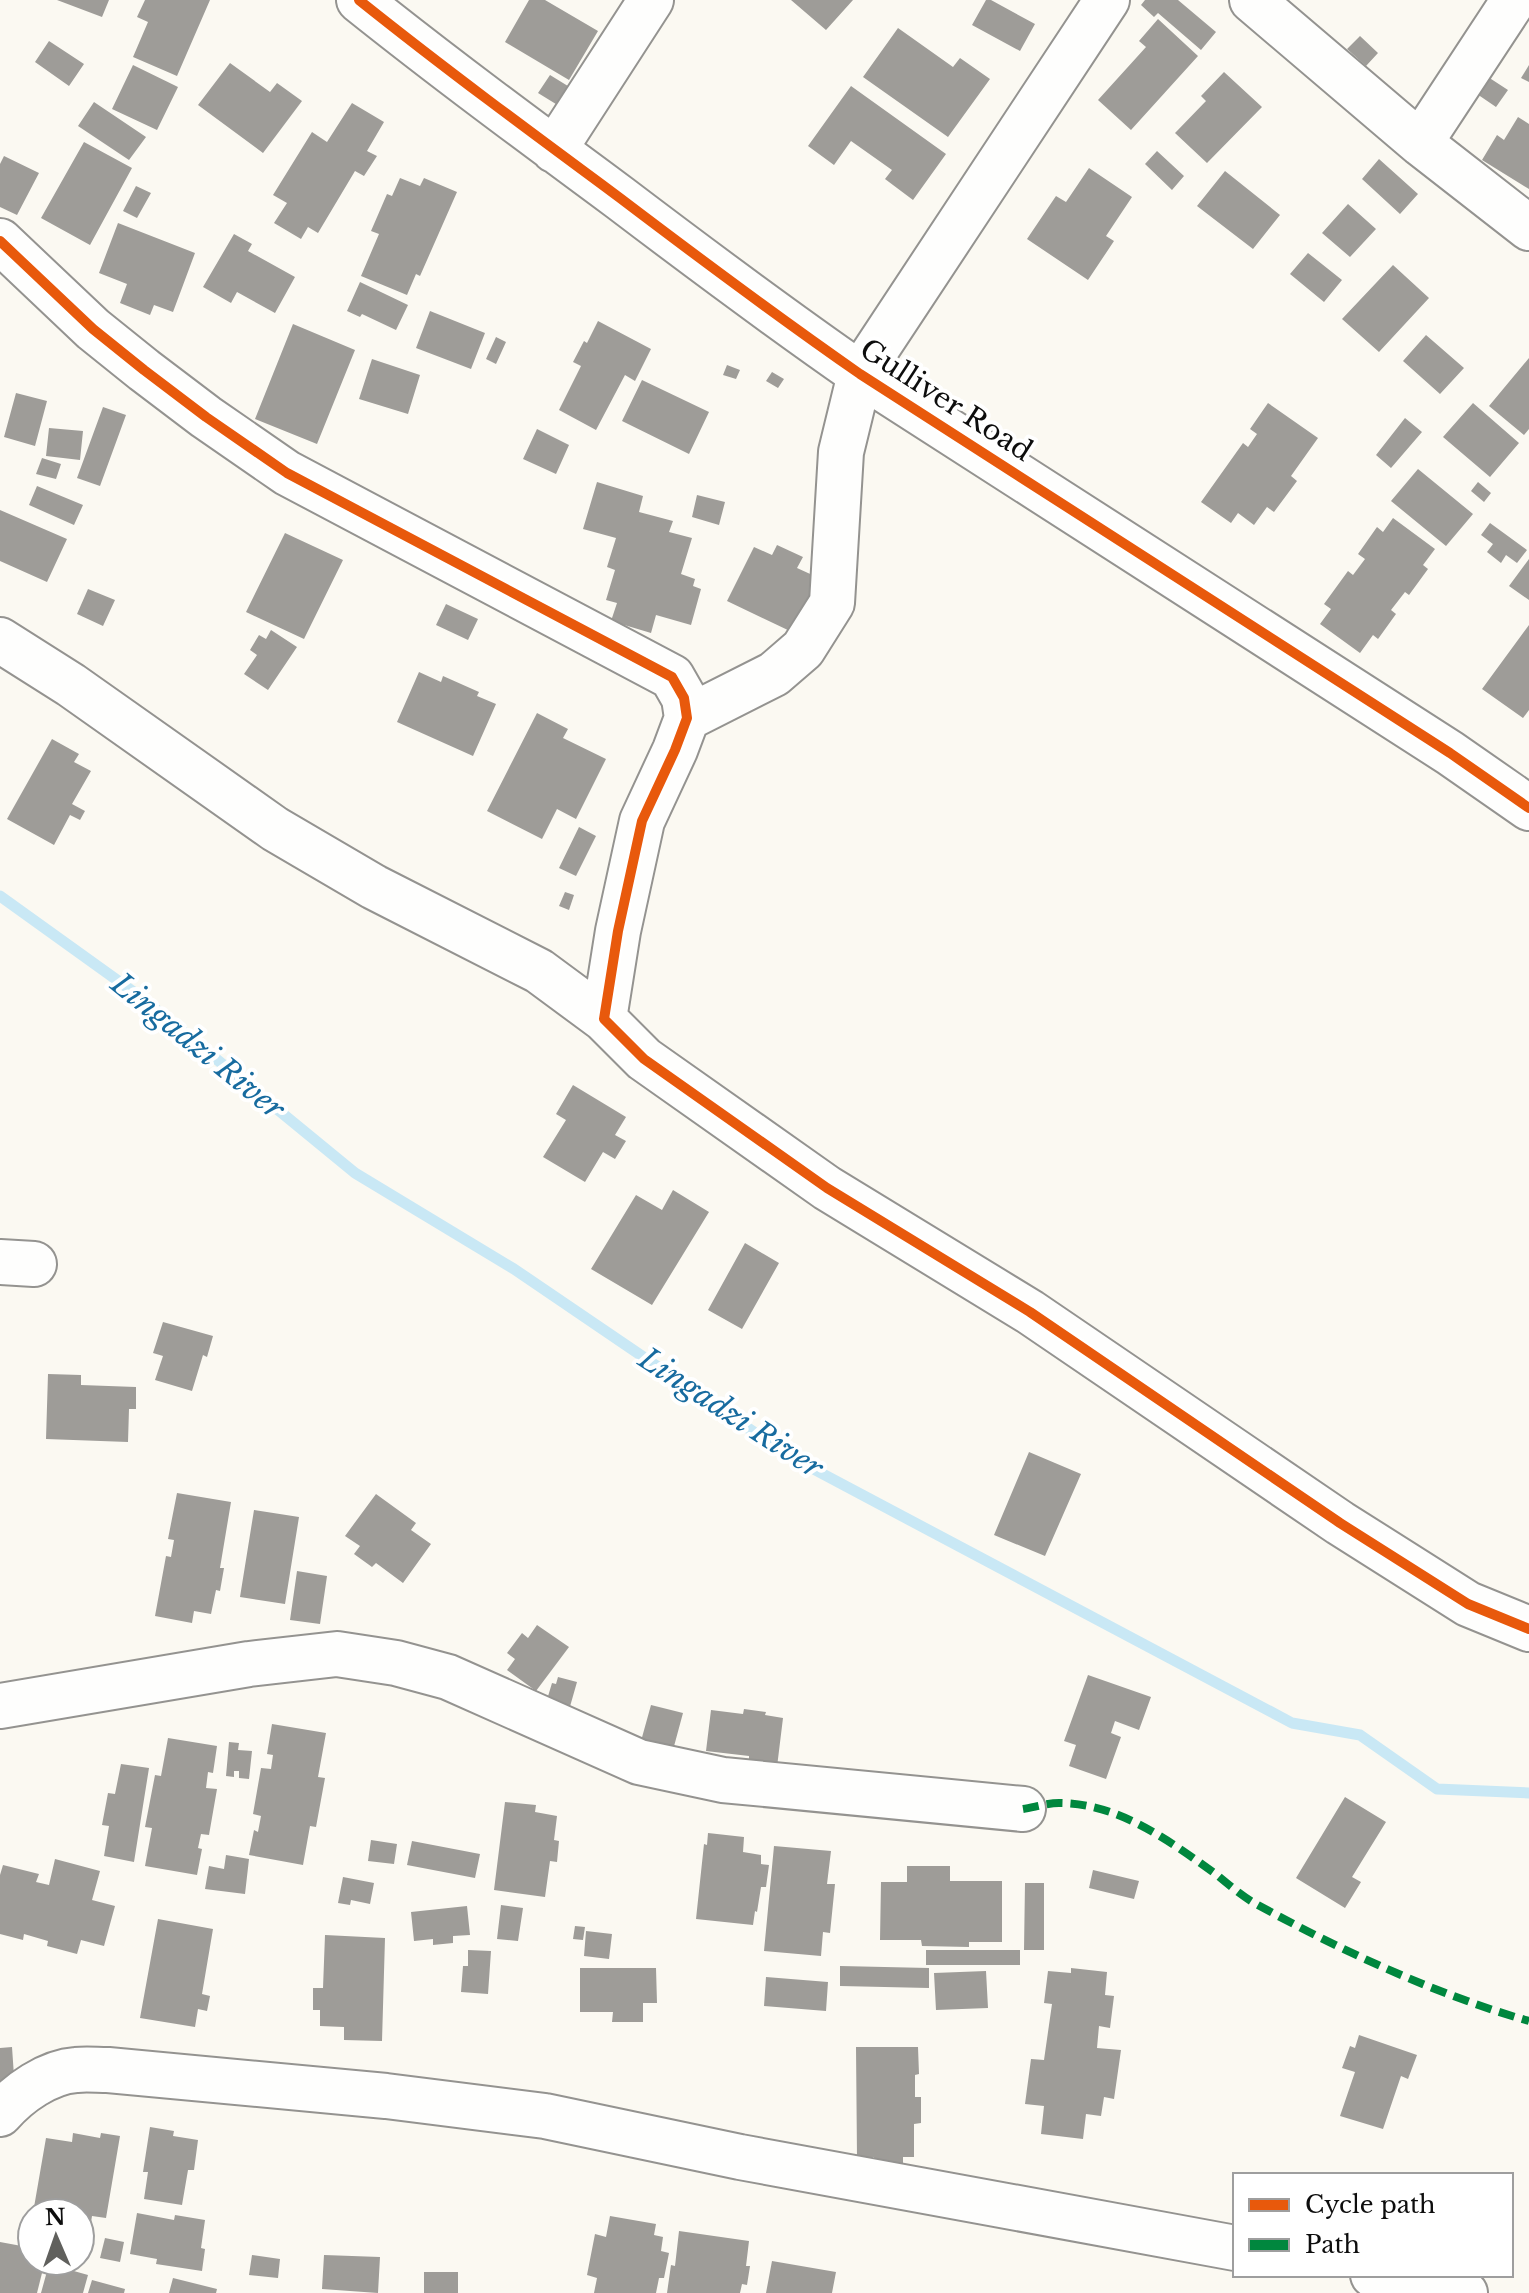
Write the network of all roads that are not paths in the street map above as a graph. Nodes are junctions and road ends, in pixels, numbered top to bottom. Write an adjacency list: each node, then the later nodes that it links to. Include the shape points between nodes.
1 (359, 0): 7 (street, Gulliver Road)
2 (651, 0): 7 (street)
3 (1107, 0): 10 (street)
4 (1252, 0): 6 (street)
5 (1514, 0): 6 (street)
6 (1420, 143): 8 (street)
7 (554, 150): 10 (street, Gulliver Road)
8 (1529, 228)
9 (0, 241): 12 (street, via 93,329 206,417 287,473 672,677 684,698)
10 (860, 374): 12 (street, via 841,452 832,603 803,649 774,674); 13 (street, Gulliver Road)
11 (0, 640): 14 (street, via 275,829 374,887 539,971)
12 (687, 718): 14 (street, via 642,821)
13 (1529, 808)
14 (604, 1019): 15 (street, via 644,1059 827,1188 1030,1312 1468,1604)
15 (1529, 1629)
16 (0, 1706): 17 (street, via 337,1654 448,1677 639,1762 723,1780)
17 (1023, 1809)
18 (0, 2114): 19 (street, via 49,2077 73,2070 386,2096 545,2116)
19 (1233, 2248)
20 (1383, 2277): 21 (street)
21 (1465, 2293)

